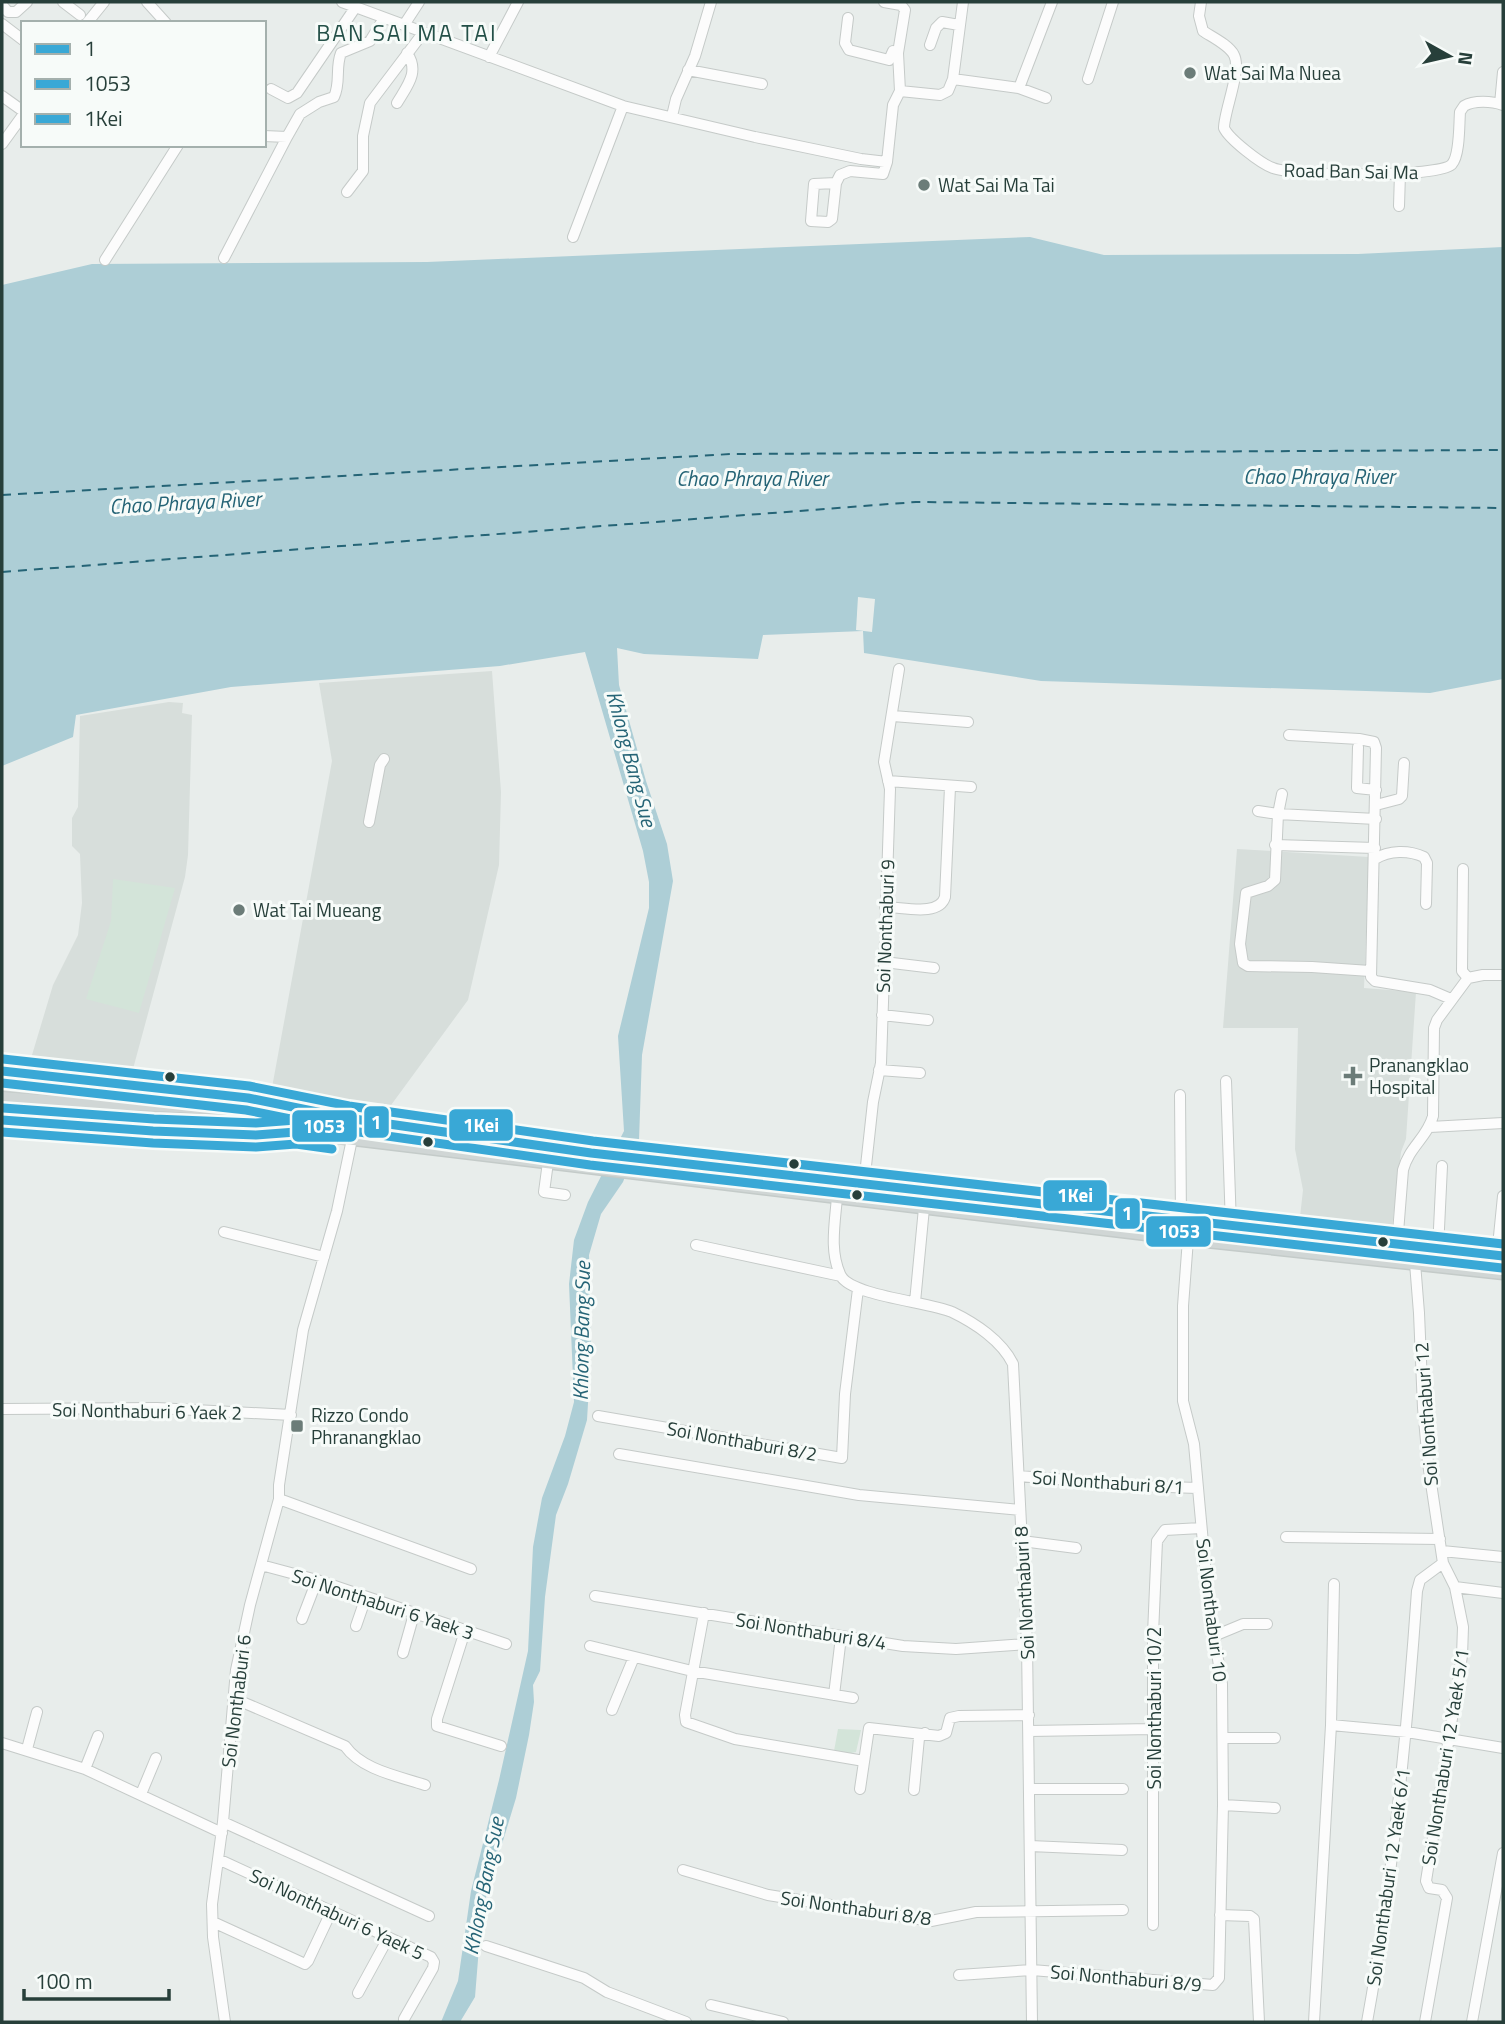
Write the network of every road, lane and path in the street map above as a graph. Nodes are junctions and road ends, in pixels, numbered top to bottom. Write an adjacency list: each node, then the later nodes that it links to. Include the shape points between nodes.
1 (27, 2): 14 (street, via 16,12 8,12)
2 (63, 2): 18 (street)
3 (104, 2): 18 (street)
4 (147, 2): 19 (street)
5 (342, 2): 15 (street)
6 (419, 2): 21 (street)
7 (518, 2): 28 (street)
8 (711, 2): 29 (street)
9 (884, 2): 27 (street, via 905,10)
10 (963, 2): 22 (street)
11 (1052, 2): 34 (street)
12 (1112, 2): 32 (street)
13 (1201, 2): 50 (street, Road Ban Sai Ma, via 1203,31 1236,57 1224,128 1233,139 1272,168 1289,172)
14 (2, 5)
15 (355, 8): 16 (street); 35 (street, via 297,93 288,98)
16 (384, 18): 21 (street); 47 (street, via 373,38 341,53 334,97 300,114)
17 (848, 18): 27 (street, via 845,43 849,50 889,60 893,51)
18 (83, 19)
19 (164, 21)
20 (2, 24): 24 (street)
21 (404, 25): 23 (street)
22 (959, 25): 25 (street, via 942,22); 31 (street)
23 (423, 33): 26 (street); 28 (street)
24 (21, 38)
25 (930, 45)
26 (407, 53): 39 (street, via 414,74); 52 (street, via 370,103 363,136 363,171)
27 (898, 53): 36 (street)
28 (489, 57): 41 (street)
29 (688, 70): 33 (street); 44 (street)
30 (1503, 72): 40 (street)
31 (953, 79): 34 (street); 36 (street, via 948,91 940,95)
32 (1088, 79)
33 (762, 84)
34 (1019, 88): 38 (street)
35 (271, 89)
36 (900, 91): 49 (street, via 893,105)
37 (2, 96): 42 (street)
38 (1046, 99)
39 (397, 103)
40 (1501, 104): 50 (street, Road Ban Sai Ma, via 1464,106 1453,164 1421,173)
41 (623, 106): 44 (street); 54 (street)
42 (21, 111)
43 (21, 116): 46 (street)
44 (672, 116): 49 (street)
45 (266, 136): 47 (street)
46 (4, 137)
47 (287, 137): 55 (street)
48 (177, 147): 56 (street)
49 (884, 162): 51 (street, via 883,174 850,171)
50 (1399, 173): 53 (street)
51 (836, 183)
52 (347, 192)
53 (1399, 206)
54 (573, 237)
55 (224, 258)
56 (104, 260)
57 (899, 669): 58 (street, Soi Nonthaburi 9)
58 (893, 716): 59 (street); 64 (street, Soi Nonthaburi 9, via 884,762)
59 (968, 722)
60 (1289, 735): 67 (street, via 1374,742)
61 (1358, 747): 67 (street, via 1357,788)
62 (384, 759): 73 (street)
63 (1404, 763): 69 (street, via 1402,796)
64 (888, 781): 65 (street); 78 (street, Soi Nonthaburi 9)
65 (950, 787): 66 (street); 78 (street, via 943,904 936,909)
66 (971, 787)
67 (1376, 790): 69 (street)
68 (1282, 794): 71 (street)
69 (1376, 805): 72 (street)
70 (1258, 811): 71 (street)
71 (1278, 814): 72 (street); 74 (street)
72 (1376, 820): 75 (street)
73 (369, 822)
74 (1275, 845): 75 (street); 81 (street, via 1275,880 1245,897 1240,944 1243,963)
75 (1375, 854): 77 (street, via 1424,857); 81 (street)
76 (1463, 869): 83 (street, via 1462,971)
77 (1426, 904)
78 (885, 907): 79 (street, Soi Nonthaburi 9)
79 (884, 962): 80 (street); 85 (street, Soi Nonthaburi 9)
80 (934, 968)
81 (1370, 971): 84 (street, via 1375,981 1430,990)
82 (1503, 975): 83 (street)
83 (1468, 978): 84 (street)
84 (1451, 999): 99 (street, via 1434,1028)
85 (882, 1015): 86 (street); 87 (street, Soi Nonthaburi 9)
86 (928, 1020)
87 (879, 1070): 89 (street); 104 (street, Soi Nonthaburi 9)
88 (2, 1071): 96 (main road, via 248,1098)
89 (920, 1073)
90 (1226, 1081): 110 (street)
91 (2, 1085): 94 (main road, via 81,1092)
92 (1180, 1095): 109 (street)
93 (2, 1098): 94 (main road)
94 (136, 1104): 96 (main road)
95 (2, 1108): 100 (main road, via 227,1122)
96 (347, 1118): 104 (main road, via 591,1153)
97 (2, 1121): 100 (main road, via 256,1135)
98 (1503, 1123): 99 (street)
99 (1430, 1127): 114 (street, via 1406,1159)
100 (296, 1132): 101 (main road)
101 (352, 1139): 102 (main road); 117 (street, Soi Nonthaburi 6)
102 (548, 1162): 105 (street, via 544,1192); 107 (main road)
103 (1442, 1166): 115 (street)
104 (864, 1184): 109 (main road)
105 (565, 1195)
106 (1503, 1196): 116 (street)
107 (837, 1197): 108 (main road); 120 (street, via 834,1251)
108 (924, 1208): 112 (main road); 122 (street)
109 (1181, 1220): 110 (main road)
110 (1231, 1226): 114 (main road)
111 (224, 1232): 117 (street)
112 (1188, 1239): 118 (main road); 128 (street, Soi Nonthaburi 10, via 1183,1401 1194,1444)
113 (696, 1245): 120 (street, Soi Nonthaburi 8)
114 (1396, 1245): 115 (main road)
115 (1438, 1250): 116 (main road)
116 (1500, 1256)
117 (324, 1257): 124 (street, Soi Nonthaburi 6, via 303,1330)
118 (1415, 1264): 119 (main road); 133 (street, Soi Nonthaburi 12, via 1423,1408)
119 (1503, 1273)
120 (841, 1276): 121 (street, Soi Nonthaburi 8)
121 (858, 1289): 122 (street, Soi Nonthaburi 8); 125 (street, Soi Nonthaburi 8/2, via 842,1458)
122 (915, 1302): 127 (street, Soi Nonthaburi 8, via 952,1312 998,1343 1009,1356 1015,1380)
123 (2, 1409): 124 (street, Soi Nonthaburi 6 Yaek 2, via 157,1408)
124 (291, 1415): 129 (street, Soi Nonthaburi 6)
125 (598, 1416)
126 (620, 1454): 130 (street, via 859,1495)
127 (1019, 1476): 128 (street, Soi Nonthaburi 8/1); 130 (street, Soi Nonthaburi 8)
128 (1197, 1488): 131 (street, Soi Nonthaburi 10)
129 (279, 1499): 139 (street, Soi Nonthaburi 6); 140 (street)
130 (1020, 1510): 134 (street, Soi Nonthaburi 8)
131 (1201, 1528): 153 (street, Soi Nonthaburi 10); 168 (street, Soi Nonthaburi 10/2, via 1165,1530 1157,1539)
132 (1286, 1537): 133 (street)
133 (1440, 1539): 136 (street, Soi Nonthaburi 12)
134 (1022, 1541): 135 (street); 156 (street, Soi Nonthaburi 8)
135 (1076, 1548)
136 (1443, 1551): 137 (street); 138 (street, Soi Nonthaburi 12)
137 (1503, 1557)
138 (1443, 1563): 143 (street, Soi Nonthaburi 12 Yaek 5/1); 170 (street, Soi Nonthaburi 12 Yaek 6/1, via 1420,1580 1416,1591)
139 (261, 1565): 141 (street, Soi Nonthaburi 6 Yaek 3); 162 (street, Soi Nonthaburi 6, via 240,1647)
140 (471, 1569)
141 (317, 1580): 146 (street, Soi Nonthaburi 6 Yaek 3); 149 (street)
142 (1334, 1584): 167 (street)
143 (1455, 1587): 144 (street); 175 (street, Soi Nonthaburi 12 Yaek 5/1, via 1463,1627 1462,1656)
144 (1503, 1594)
145 (595, 1596): 147 (street, Soi Nonthaburi 8/4)
146 (366, 1597): 148 (street, Soi Nonthaburi 6 Yaek 3); 151 (street)
147 (704, 1613): 154 (street, Soi Nonthaburi 8/4); 160 (street)
148 (414, 1614): 152 (street, Soi Nonthaburi 6 Yaek 3); 158 (street)
149 (302, 1619)
150 (1266, 1624): 153 (street, via 1242,1624)
151 (356, 1626)
152 (465, 1631): 155 (street, Soi Nonthaburi 6 Yaek 3); 177 (street, via 437,1726)
153 (1214, 1636): 173 (street, Soi Nonthaburi 10, via 1221,1673)
154 (841, 1637): 156 (street, Soi Nonthaburi 8/4, via 956,1649); 161 (street)
155 (506, 1644)
156 (1027, 1644): 166 (street, Soi Nonthaburi 8)
157 (590, 1646): 159 (street)
158 (403, 1653)
159 (635, 1657): 160 (street); 164 (street)
160 (692, 1671): 161 (street); 181 (street, via 685,1715 686,1723 693,1727 735,1739)
161 (834, 1695): 163 (street)
162 (233, 1698): 183 (street, via 345,1746 367,1764); 191 (street, Soi Nonthaburi 6)
163 (853, 1698)
164 (612, 1710)
165 (37, 1712): 179 (street)
166 (1029, 1715): 169 (street, Soi Nonthaburi 8); 171 (street, via 959,1716 950,1718 943,1736)
167 (1331, 1725): 170 (street); 217 (street)
168 (1153, 1728): 169 (street); 203 (street, Soi Nonthaburi 10/2)
169 (1029, 1731): 185 (street, Soi Nonthaburi 8)
170 (1407, 1732): 175 (street); 218 (street, Soi Nonthaburi 12 Yaek 6/1)
171 (925, 1733): 181 (street, via 869,1728); 187 (street, via 919,1738)
172 (98, 1736): 182 (street)
173 (1223, 1738): 174 (street); 189 (street, Soi Nonthaburi 10)
174 (1275, 1738)
175 (1448, 1740): 178 (street); 219 (street, Soi Nonthaburi 12 Yaek 5/1, via 1426,1881 1429,1888 1446,1893 1447,1904)
176 (2, 1743): 179 (street)
177 (501, 1746)
178 (1503, 1748)
179 (27, 1749): 182 (street)
180 (156, 1758): 188 (street)
181 (864, 1761): 184 (street)
182 (85, 1769): 188 (street)
183 (425, 1785)
184 (860, 1789)
185 (1030, 1789): 186 (street); 192 (street, Soi Nonthaburi 8)
186 (1123, 1789)
187 (914, 1790)
188 (141, 1794): 191 (street)
189 (1223, 1805): 190 (street); 200 (street, Soi Nonthaburi 10)
190 (1275, 1808)
191 (222, 1828): 195 (street, Soi Nonthaburi 6); 201 (street)
192 (1030, 1846): 193 (street); 198 (street, Soi Nonthaburi 8)
193 (1122, 1850)
194 (1503, 1853): 220 (street)
195 (218, 1859): 197 (street, Soi Nonthaburi 6 Yaek 5); 202 (street, Soi Nonthaburi 6)
196 (683, 1870): 198 (street, Soi Nonthaburi 8/8, via 768,1895 931,1921 976,1912)
197 (332, 1910): 202 (street, via 305,1964); 204 (street, Soi Nonthaburi 6 Yaek 5)
198 (1031, 1910): 199 (street, Soi Nonthaburi 8/8); 206 (street, Soi Nonthaburi 8)
199 (1123, 1910)
200 (1220, 1915): 208 (street, Soi Nonthaburi 10); 216 (street, via 1254,1919)
201 (429, 1916)
202 (213, 1922): 212 (street, Soi Nonthaburi 6)
203 (1153, 1925)
204 (388, 1938): 209 (street); 211 (street, Soi Nonthaburi 6 Yaek 5, via 434,1962)
205 (486, 1946): 213 (street, via 584,1978 607,1993)
206 (1032, 1970): 207 (street, Soi Nonthaburi 8/9); 208 (street, Soi Nonthaburi 8/9); 215 (street, Soi Nonthaburi 8)
207 (959, 1975)
208 (1218, 1982)
209 (358, 1993)
210 (711, 2005): 214 (street)
211 (404, 2019)
212 (225, 2022)
213 (686, 2022)
214 (783, 2022)
215 (1032, 2022)
216 (1259, 2022)
217 (1314, 2022)
218 (1367, 2022)
219 (1425, 2022)
220 (1472, 2022)

